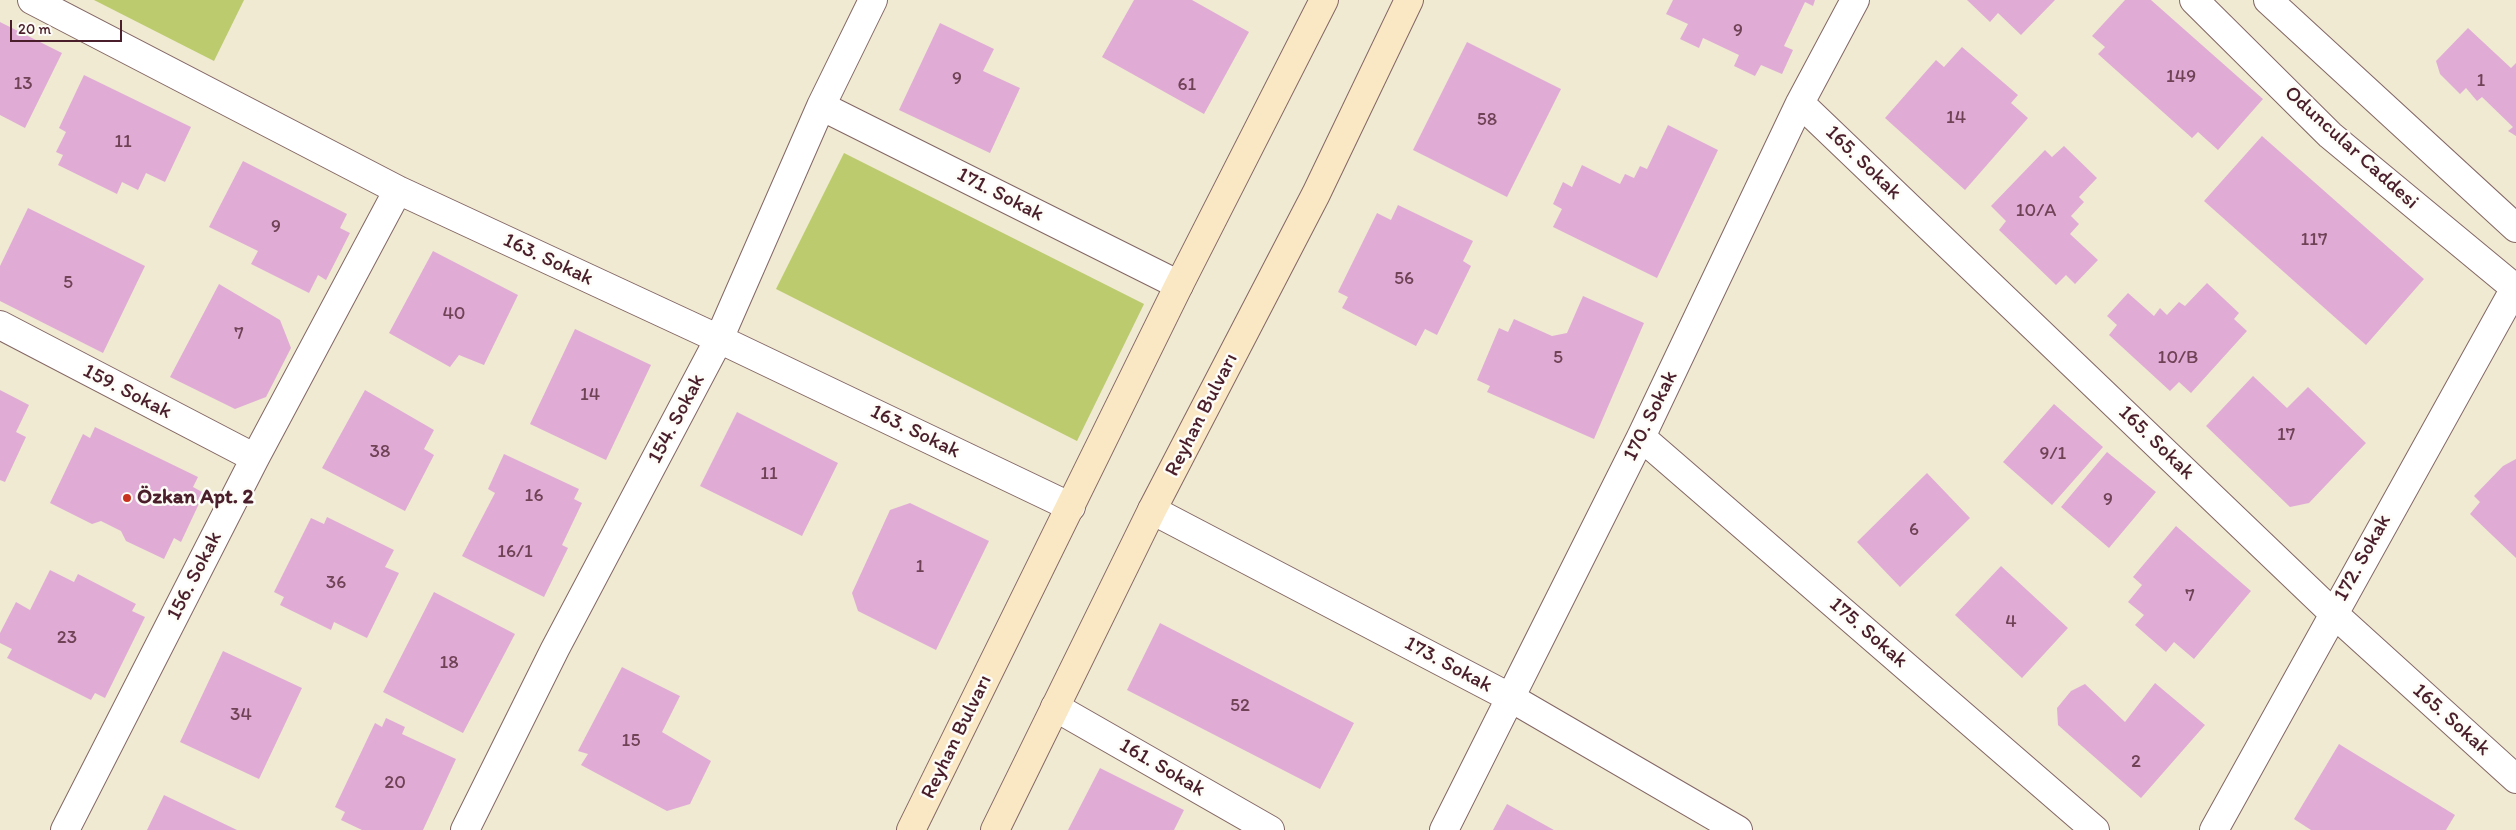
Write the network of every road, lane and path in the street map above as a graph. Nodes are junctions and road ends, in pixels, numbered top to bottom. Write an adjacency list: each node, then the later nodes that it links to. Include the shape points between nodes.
1 (32, 0): 8 (street, 163. Sokak)
2 (873, 0): 10 (street, 154. Sokak)
3 (1324, 0): 13 (main road, Reyhan Bulvarı)
4 (1409, 0): 20 (main road, Reyhan Bulvarı, via 1316,194)
5 (1855, 0): 9 (street, 170. Sokak)
6 (2194, 0): 14 (street, Oduncular Caddesi, via 2330,135)
7 (2268, 0): 12 (street)
8 (72, 9): 11 (street, 163. Sokak)
9 (1800, 103): 17 (street, 170. Sokak); 21 (street, 165. Sokak)
10 (821, 106): 13 (street, 171. Sokak); 16 (street, 154. Sokak)
11 (398, 190): 16 (street, 163. Sokak); 18 (street, 156. Sokak)
12 (2516, 228)
13 (1179, 285): 19 (main road, Reyhan Bulvarı)
14 (2515, 288): 21 (street, 172. Sokak)
15 (0, 325): 18 (street, 159. Sokak)
16 (719, 339): 19 (street, 163. Sokak); 26 (street, 154. Sokak, via 555,649)
17 (1642, 437): 22 (street, 170. Sokak); 32 (street, 175. Sokak)
18 (255, 458): 25 (street, 156. Sokak)
19 (1072, 507): 27 (main road, Reyhan Bulvarı)
20 (1152, 510): 22 (street, 173. Sokak); 23 (main road, Reyhan Bulvarı)
21 (2333, 612): 24 (street, 165. Sokak); 33 (street, 172. Sokak)
22 (1511, 698): 30 (street, 170. Sokak); 31 (street, 173. Sokak)
23 (1054, 707): 28 (main road, Reyhan Bulvarı); 29 (street, 161. Sokak)
24 (2516, 779)
25 (65, 830)
26 (465, 830)
27 (911, 830)
28 (995, 830)
29 (1270, 830)
30 (1444, 830)
31 (1738, 830)
32 (2095, 830)
33 (2214, 830)

